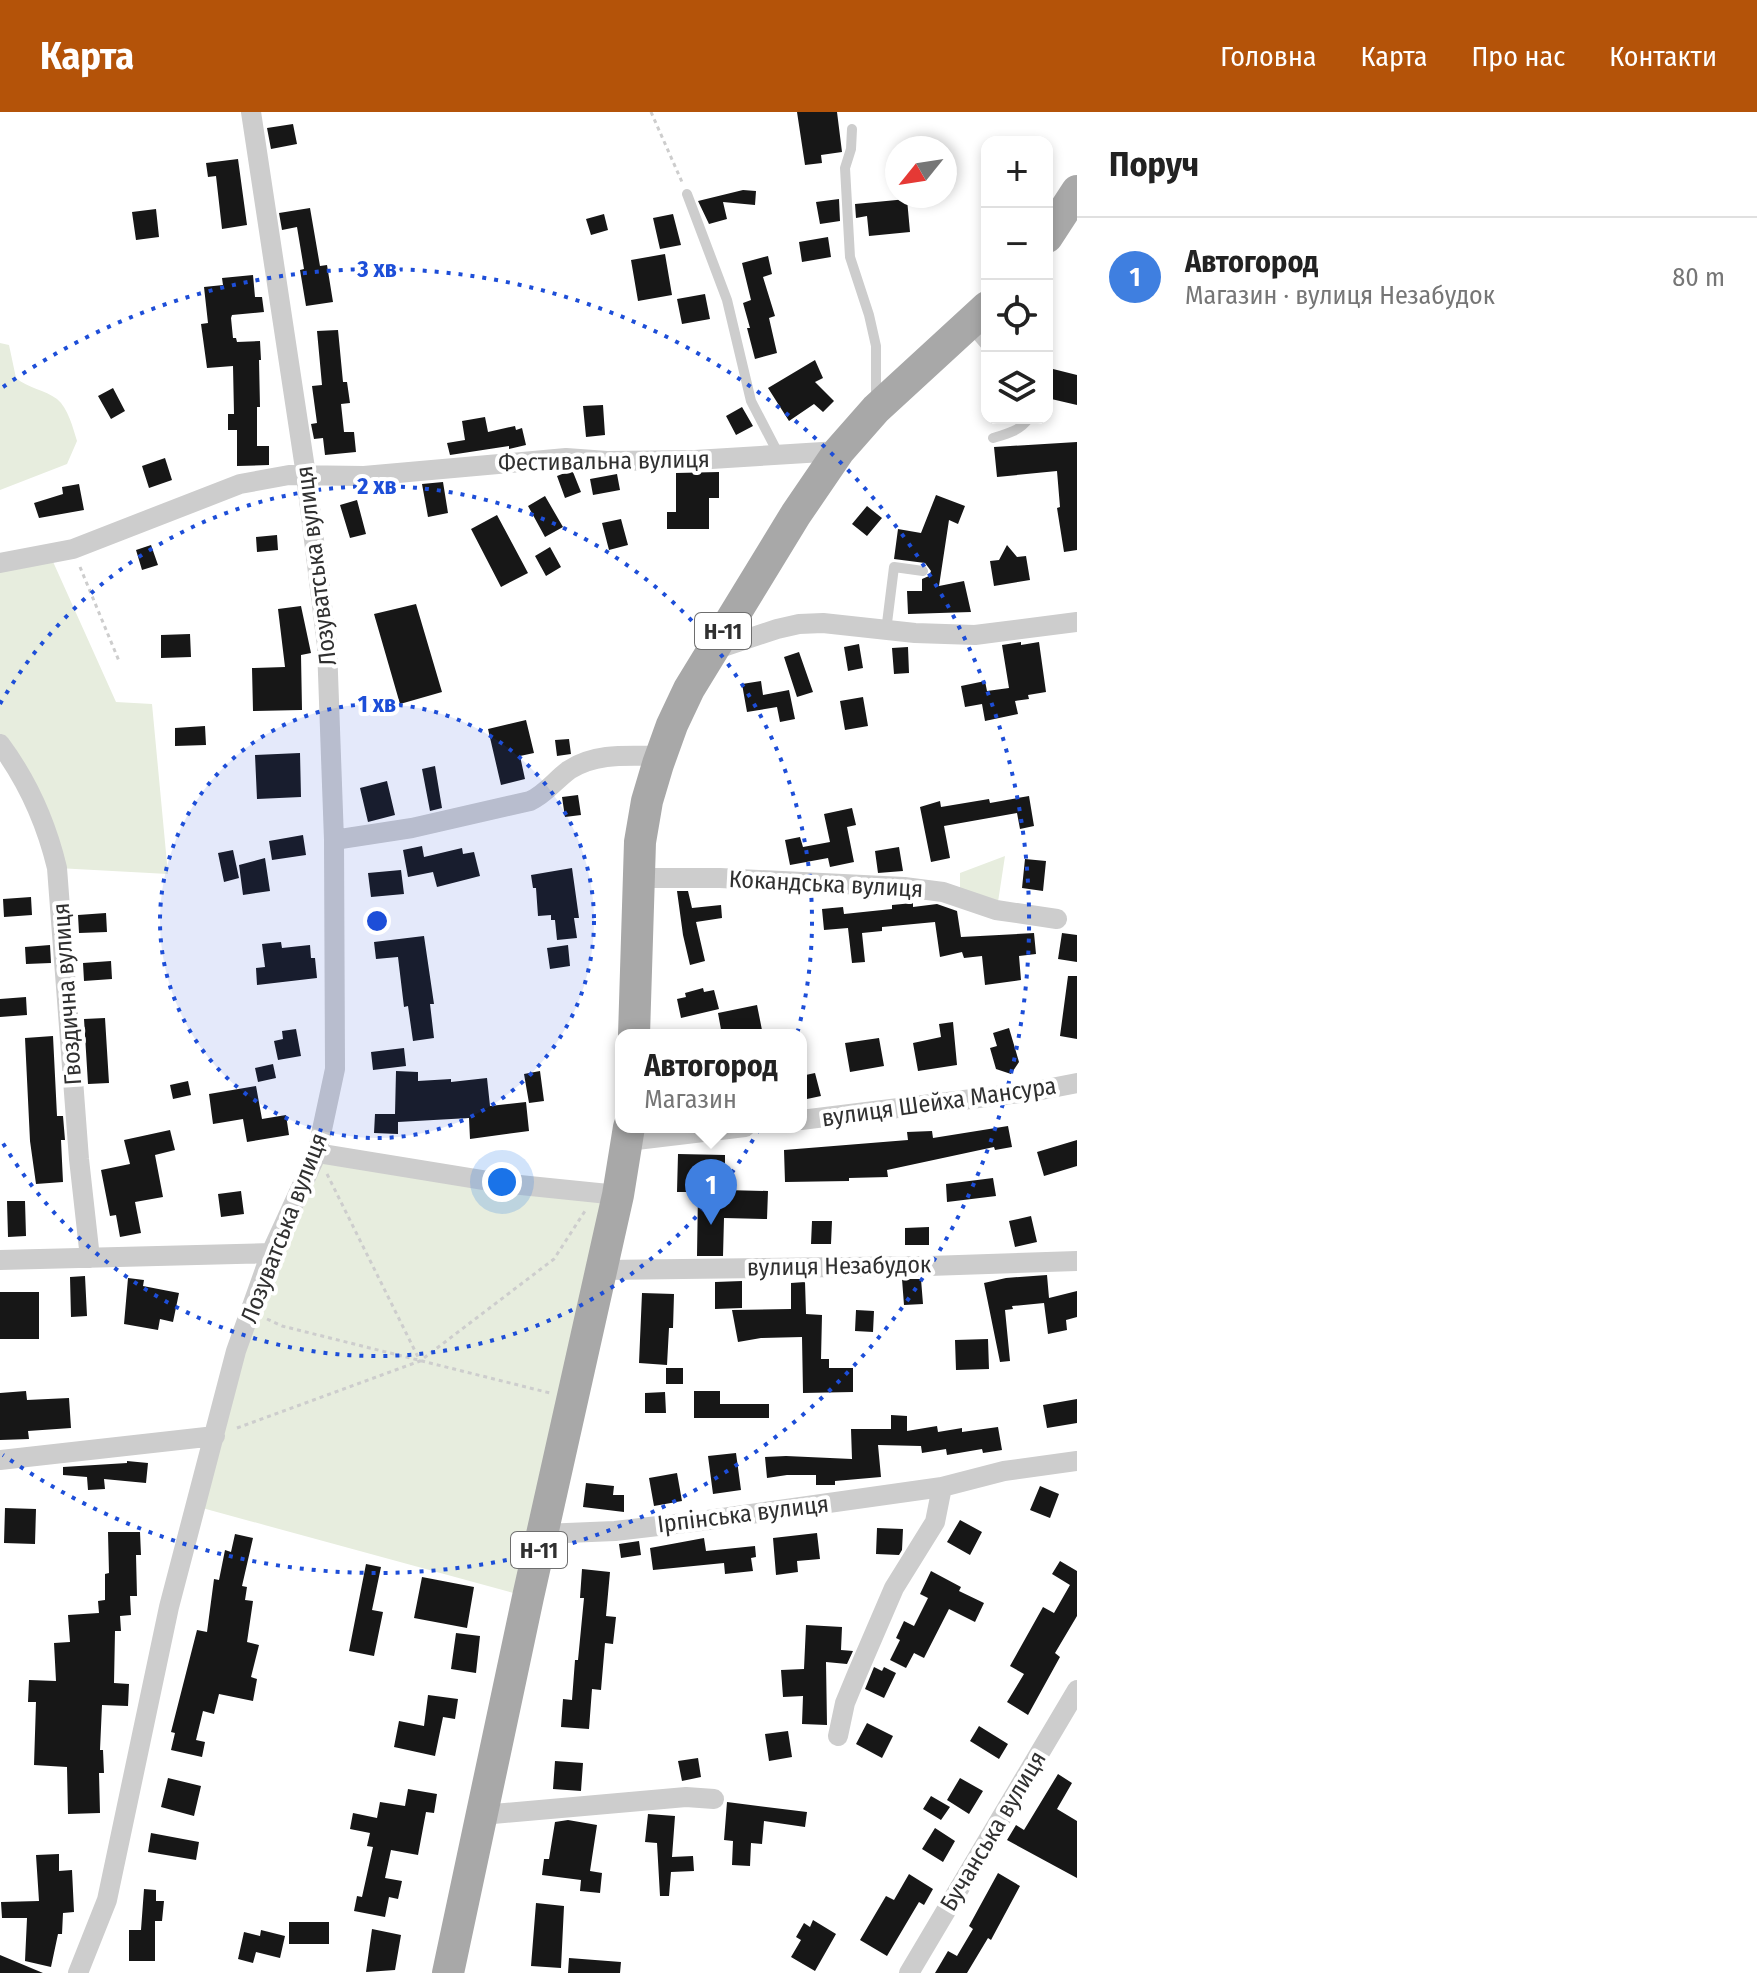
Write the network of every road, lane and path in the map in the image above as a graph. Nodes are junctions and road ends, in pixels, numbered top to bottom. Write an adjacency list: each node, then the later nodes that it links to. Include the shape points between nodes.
1 (251, 112): 13 (street, Лозуватська вулиця)
2 (651, 112): 4 (path)
3 (852, 129): 8 (lane, via 845,168 850,257 876,346)
4 (687, 194): 12 (lane, via 727,300 751,401)
5 (1075, 203): 6 (main road)
6 (1053, 230)
7 (981, 327): 8 (main road, Н-11)
8 (876, 409): 11 (main road, Н-11)
9 (1026, 424): 10 (lane)
10 (993, 438)
11 (839, 451): 12 (street, Фестивальна вулиця); 19 (main road, Н-11)
12 (779, 455): 13 (street, Фестивальна вулиця, via 680,461 566,458 364,476)
13 (306, 475): 14 (street, Фестивальна вулиця, via 240,484); 23 (street, Лозуватська вулиця, via 327,646)
14 (73, 549): 15 (street, Фестивальна вулиця); 20 (path)
15 (0, 563)
16 (923, 571): 18 (lane, via 894,567)
17 (1077, 622): 18 (street, via 975,635)
18 (886, 631): 19 (street, via 799,624)
19 (710, 652): 22 (main road, Н-11)
20 (119, 661)
21 (0, 744): 33 (street, Гвоздична вулиця, via 34,796 57,868)
22 (661, 756): 23 (street, via 589,761 570,769 530,801); 24 (main road, Н-11, via 647,801)
23 (334, 840): 30 (street, Лозуватська вулиця, via 336,1045)
24 (638, 878): 25 (street, Кокандська вулиця, via 904,887); 26 (main road, Н-11)
25 (1057, 919)
26 (634, 1029)
27 (1077, 1083): 28 (street, вулиця Шейха Мансура)
28 (807, 1119)
29 (628, 1134): 31 (main road, Н-11)
30 (317, 1153): 31 (street); 32 (street, Лозуватська вулиця); 38 (path)
31 (607, 1194): 36 (main road, Н-11); 38 (path, via 554,1259)
32 (271, 1253): 33 (street); 37 (street, Лозуватська вулиця)
33 (90, 1258): 34 (street)
34 (0, 1260)
35 (1077, 1261): 36 (street, вулиця Незабудок)
36 (602, 1270): 39 (main road, Н-11)
37 (253, 1305): 38 (path, via 282,1326); 40 (street, Лозуватська вулиця)
38 (420, 1361): 39 (path); 40 (path)
39 (573, 1399): 44 (main road, Н-11)
40 (215, 1436): 41 (street); 49 (street, Лозуватська вулиця, via 169,1607 107,1900)
41 (0, 1460)
42 (1077, 1461): 43 (street, Ірпінська вулиця)
43 (942, 1487): 44 (street, Ірпінська вулиця, via 701,1521); 46 (street, via 935,1522 894,1588 845,1703)
44 (543, 1534): 48 (main road, Н-11)
45 (1077, 1690): 51 (street, Бучанська вулиця)
46 (838, 1736)
47 (714, 1799): 48 (street)
48 (482, 1815): 50 (main road, Н-11)
49 (78, 1973)
50 (448, 1973)
51 (909, 1973)

